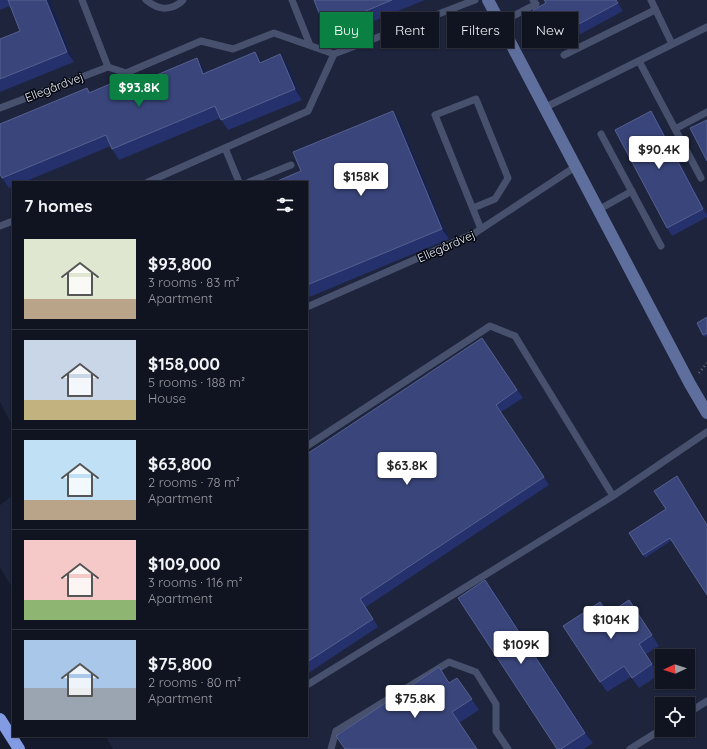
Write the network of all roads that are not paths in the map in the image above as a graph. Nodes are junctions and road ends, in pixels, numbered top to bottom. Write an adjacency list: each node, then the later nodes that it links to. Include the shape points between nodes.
1 (82, 0): 19 (lane)
2 (146, 0): 3 (lane, via 156,7 169,8)
3 (183, 0)
4 (292, 0): 14 (lane)
5 (475, 0): 16 (lane)
6 (488, 0): 10 (street)
7 (534, 0): 11 (lane, via 536,4)
8 (651, 0): 9 (lane)
9 (655, 10): 13 (lane); 17 (lane)
10 (494, 12)
11 (514, 16)
12 (707, 27): 13 (lane)
13 (672, 44): 18 (lane)
14 (310, 45): 16 (lane); 19 (lane, via 274,33 233,49 201,41 126,73)
15 (513, 48): 21 (street)
16 (334, 54): 25 (lane, via 308,111)
17 (564, 55)
18 (639, 61): 21 (lane); 23 (lane)
19 (108, 67): 20 (lane, Ellegårdvej)
20 (0, 108)
21 (544, 108): 27 (street)
22 (707, 112): 23 (lane)
23 (675, 129): 28 (lane)
24 (602, 134): 32 (lane)
25 (225, 148): 29 (lane); 30 (lane)
26 (291, 165): 31 (lane)
27 (575, 167): 34 (street); 37 (lane, Ellegårdvej)
28 (701, 178)
29 (150, 181)
30 (239, 181)
31 (251, 181)
32 (632, 191): 34 (lane); 38 (lane)
33 (473, 208): 33 (lane, via 435,115 476,98 508,178 495,199); 37 (lane)
34 (598, 210): 40 (street)
35 (12, 221): 36 (lane)
36 (0, 226)
37 (481, 229): 39 (lane, Ellegårdvej)
38 (660, 246)
39 (308, 307)
40 (707, 413)
41 (707, 432): 43 (lane)
42 (308, 445): 43 (lane, via 490,326 515,336)
43 (613, 496): 44 (lane)
44 (308, 684)
45 (707, 701): 46 (lane)
46 (695, 709)
47 (0, 719): 49 (highway)
48 (655, 733): 52 (lane)
49 (19, 749)
50 (331, 749): 51 (lane, via 336,731 449,662 476,672 496,704 496,731)
51 (508, 749)
52 (630, 749)

